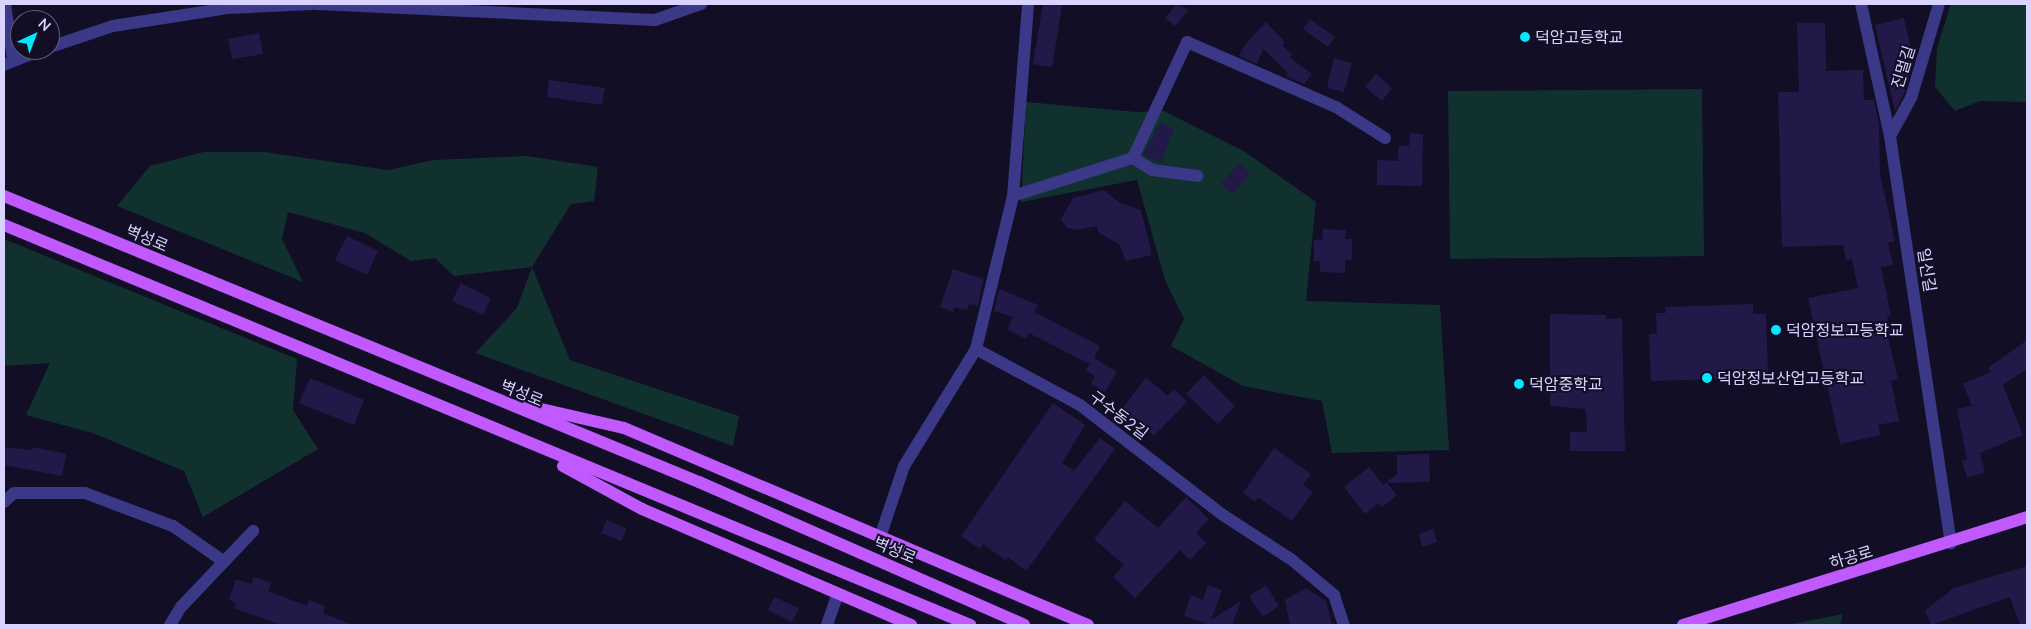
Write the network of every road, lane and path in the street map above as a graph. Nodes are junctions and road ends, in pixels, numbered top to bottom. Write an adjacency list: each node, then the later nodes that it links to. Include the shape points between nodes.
1 (5, 4): 9 (street)
2 (312, 4): 8 (street, via 228,8 113,26)
3 (317, 4): 4 (street, via 655,20)
4 (701, 4)
5 (1028, 4): 15 (street)
6 (1861, 4): 10 (street, 일신길)
7 (1939, 4): 10 (street, 진멀길, via 1911,98)
8 (60, 44)
9 (9, 62)
10 (1890, 136): 24 (street, 일신길)
11 (1385, 138): 12 (street, via 1336,107 1187,42)
12 (1133, 158): 13 (street, via 1152,170); 15 (street)
13 (1198, 176)
14 (4, 196): 18 (main road, 벽성로)
15 (1013, 196): 17 (street)
16 (4, 225): 19 (main road)
17 (976, 349): 23 (street, via 904,466); 33 (street, 구수동2길, via 1080,405 1223,515 1292,560 1334,595)
18 (490, 397): 23 (main road, via 624,428); 31 (main road, 벽성로, via 708,486)
19 (511, 437): 26 (main road, via 642,509); 30 (main road)
20 (4, 502): 25 (street, via 14,493 85,493 173,526)
21 (2027, 517): 24 (main road, 하공로)
22 (253, 531): 25 (street)
23 (880, 537): 32 (main road)
24 (1951, 543): 34 (main road, 하공로)
25 (223, 561): 27 (street)
26 (842, 595): 28 (street, via 838,596); 29 (main road)
27 (170, 625)
28 (827, 625)
29 (911, 625)
30 (970, 625)
31 (1024, 625)
32 (1088, 625)
33 (1344, 625)
34 (1683, 625)

